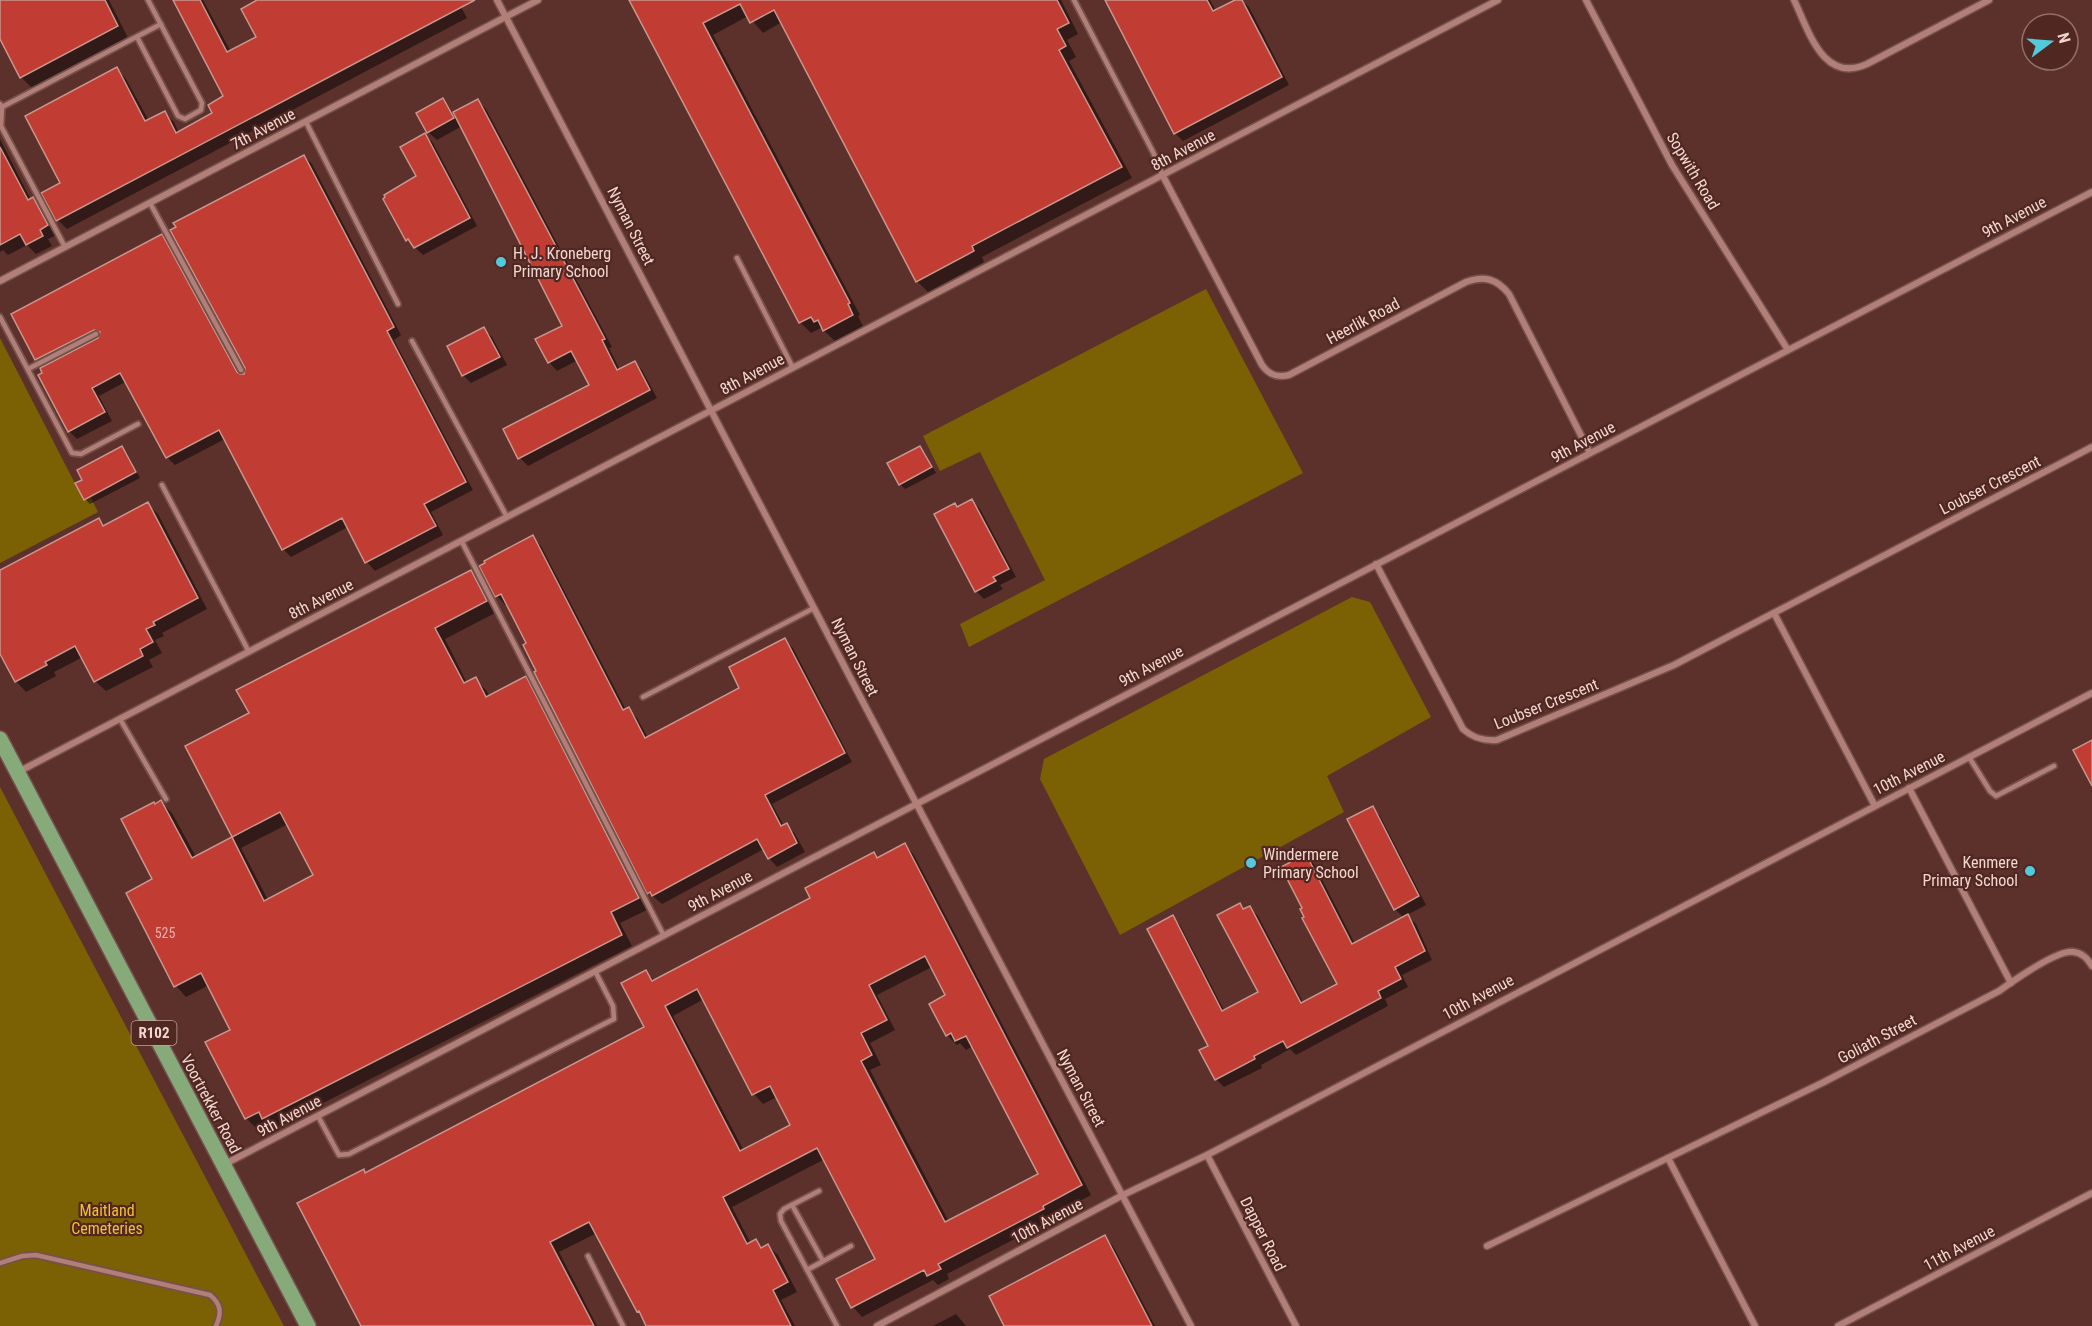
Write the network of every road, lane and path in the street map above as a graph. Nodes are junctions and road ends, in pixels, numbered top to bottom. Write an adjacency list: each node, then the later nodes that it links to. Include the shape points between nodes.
1 (148, 0): 11 (lane)
2 (498, 0): 10 (street, Nyman Street)
3 (538, 0): 10 (street, 7th Avenue)
4 (1074, 0): 15 (lane)
5 (1498, 0): 9 (street, 8th Avenue)
6 (1586, 0): 25 (street, Sopwith Road, via 1672,165)
7 (1794, 0): 8 (street, via 1824,57 1848,69 1867,64)
8 (1989, 0)
9 (1484, 3): 15 (street, 8th Avenue)
10 (506, 17): 14 (street, 7th Avenue); 29 (street, Nyman Street)
11 (161, 24): 12 (lane); 12 (lane, via 202,103 199,112 185,119 178,116)
12 (137, 37): 13 (lane)
13 (1, 106): 18 (lane, via 2,126)
14 (306, 122): 17 (street, 7th Avenue); 21 (lane)
15 (1162, 176): 26 (street, 8th Avenue); 32 (street, Heerlik Road, via 1262,365 1271,374 1289,375 1466,282 1491,279 1509,294)
16 (2092, 192): 25 (street, 9th Avenue)
17 (150, 203): 18 (street, 7th Avenue); 28 (lane)
18 (65, 247): 20 (street, 7th Avenue)
19 (737, 258): 26 (lane)
20 (0, 281)
21 (398, 304)
22 (0, 317): 27 (lane)
23 (96, 334): 27 (lane)
24 (412, 341): 34 (lane)
25 (1788, 350): 32 (street, 9th Avenue)
26 (793, 368): 29 (street, 8th Avenue)
27 (28, 369): 30 (lane, via 74,454 81,454)
28 (241, 370)
29 (711, 411): 34 (street, 8th Avenue); 37 (street, Nyman Street)
30 (138, 423)
31 (2092, 447): 38 (street, Loubser Crescent)
32 (1590, 453): 36 (street, 9th Avenue)
33 (162, 485): 39 (lane)
34 (507, 517): 35 (street, 8th Avenue)
35 (462, 542): 39 (street, 8th Avenue); 51 (lane)
36 (1376, 564): 38 (street, Loubser Crescent, via 1458,723 1468,734 1482,740 1503,737 1674,665); 49 (street, 9th Avenue)
37 (814, 608): 41 (lane); 49 (street, Nyman Street)
38 (1774, 613): 50 (street)
39 (249, 652): 42 (street, 8th Avenue)
40 (2092, 693): 44 (street, 10th Avenue)
41 (643, 697)
42 (120, 719): 46 (street, 8th Avenue); 48 (lane)
43 (0, 739): 46 (main road, Voortrekker Road / R102)
44 (1969, 757): 45 (lane, via 1996,796); 47 (street, 10th Avenue)
45 (2054, 766)
46 (18, 772): 58 (main road, Voortrekker Road / R102)
47 (1909, 788): 50 (street, 10th Avenue); 54 (street)
48 (166, 799)
49 (917, 804): 51 (street, 9th Avenue); 61 (street, Nyman Street)
50 (1875, 806): 56 (street, 10th Avenue)
51 (664, 936): 53 (street, 9th Avenue)
52 (2092, 966): 54 (street, Goliath Street, via 2080,953 2069,952)
53 (595, 971): 55 (street, 9th Avenue); 55 (lane, via 613,1006 614,1019 350,1154 339,1155)
54 (2011, 983): 57 (street, Goliath Street, via 1824,1082)
55 (318, 1116): 58 (street, 9th Avenue)
56 (1207, 1155): 61 (street, 10th Avenue); 75 (street, Dapper Road)
57 (1668, 1158): 64 (street, Goliath Street); 76 (street)
58 (224, 1165): 70 (main road, Voortrekker Road / R102)
59 (819, 1191): 62 (lane)
60 (2092, 1193): 77 (street, 11th Avenue)
61 (1123, 1196): 73 (street, 10th Avenue); 74 (street, Nyman Street)
62 (792, 1205): 66 (lane); 68 (lane, via 780,1214 781,1221)
63 (851, 1246): 66 (lane)
64 (1487, 1246)
65 (588, 1256): 71 (lane)
66 (823, 1261): 68 (lane)
67 (0, 1263): 69 (lane, via 36,1255 210,1295 220,1307)
68 (807, 1270): 72 (lane)
69 (216, 1326)
70 (308, 1326)
71 (623, 1326)
72 (837, 1326)
73 (877, 1326)
74 (1191, 1326)
75 (1296, 1326)
76 (1755, 1326)
77 (1838, 1326)

